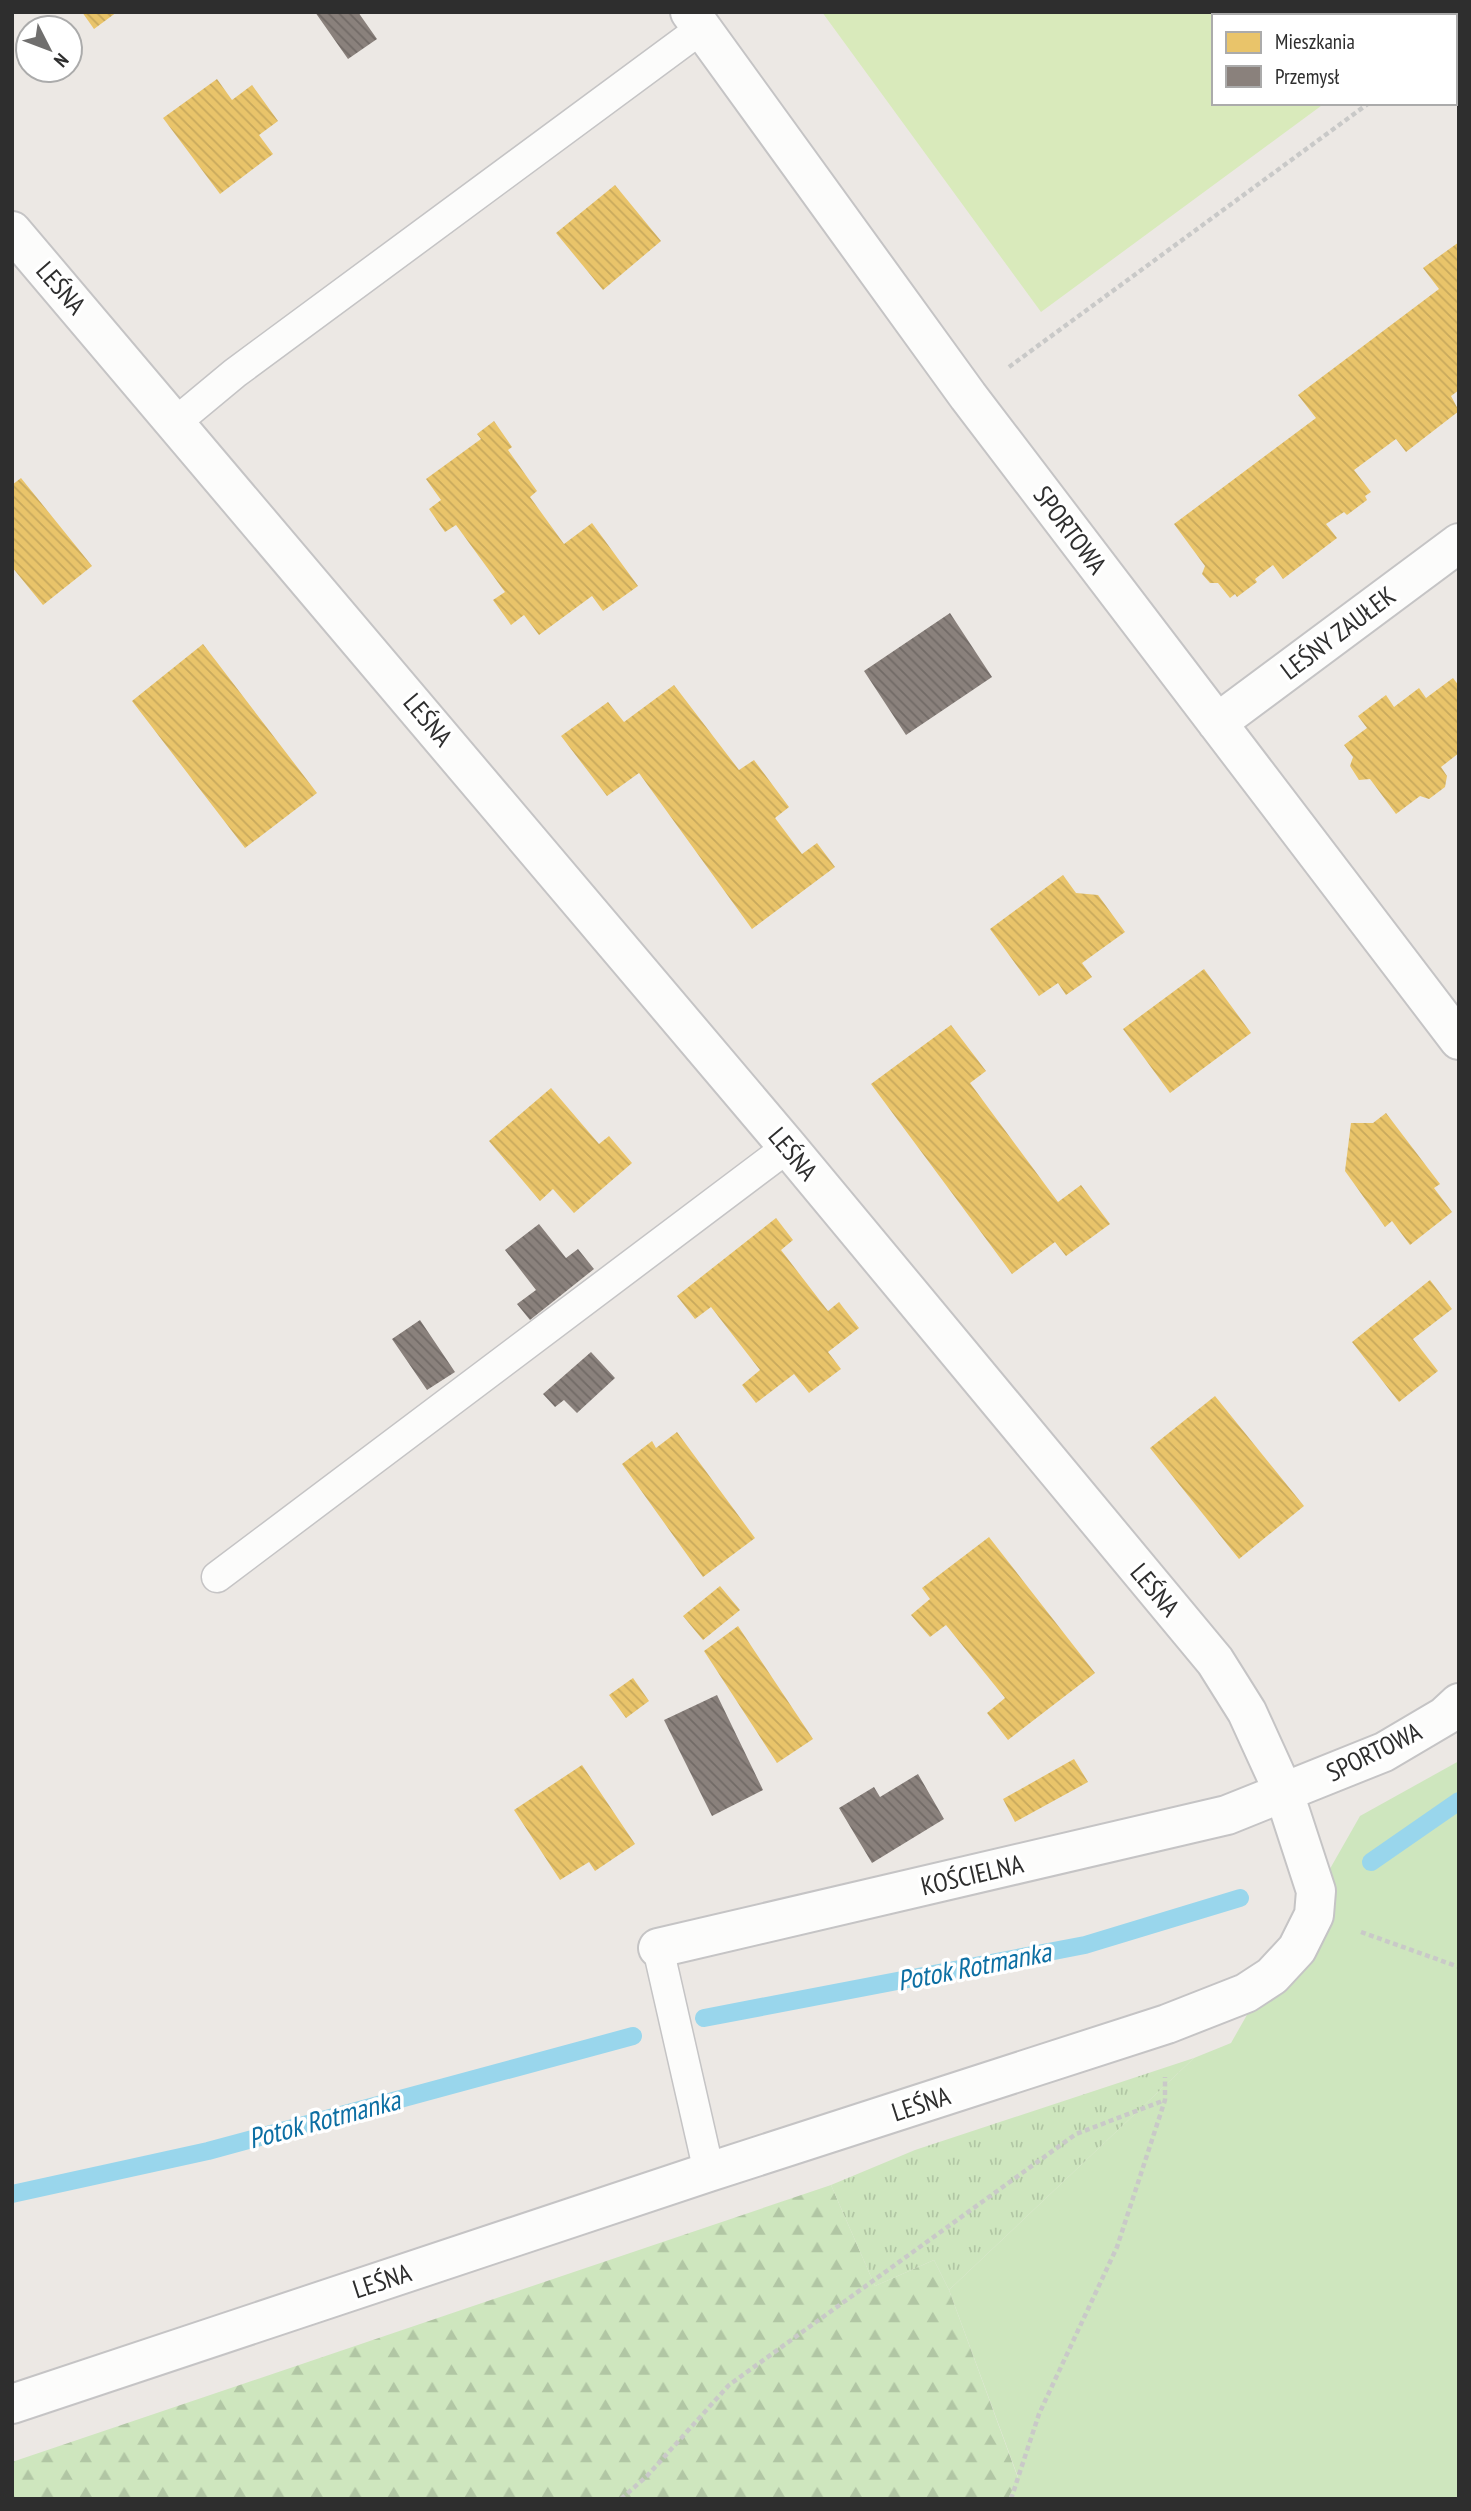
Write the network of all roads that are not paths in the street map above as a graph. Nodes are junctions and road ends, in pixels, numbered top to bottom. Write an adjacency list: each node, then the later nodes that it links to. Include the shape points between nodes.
1 (696, 20): 3 (lane); 5 (street, SPORTOWA, via 968,396)
2 (12, 231): 3 (street, LEŚNA)
3 (176, 422): 7 (street, LEŚNA)
4 (1459, 543): 5 (street, LEŚNY ZAUŁEK)
5 (1217, 723): 6 (street, SPORTOWA)
6 (1459, 1040)
7 (788, 1147): 8 (lane); 10 (street, LEŚNA, via 1215,1661 1247,1712)
8 (217, 1577)
9 (1459, 1703): 10 (street, SPORTOWA, via 1384,1752)
10 (1284, 1793): 11 (street, KOŚCIELNA, via 1227,1815); 12 (street, LEŚNA, via 1316,1891 1314,1915 1297,1950 1272,1976 1246,1993 1167,2024)
11 (658, 1948): 12 (lane)
12 (709, 2172): 13 (street, LEŚNA)
13 (12, 2404)

